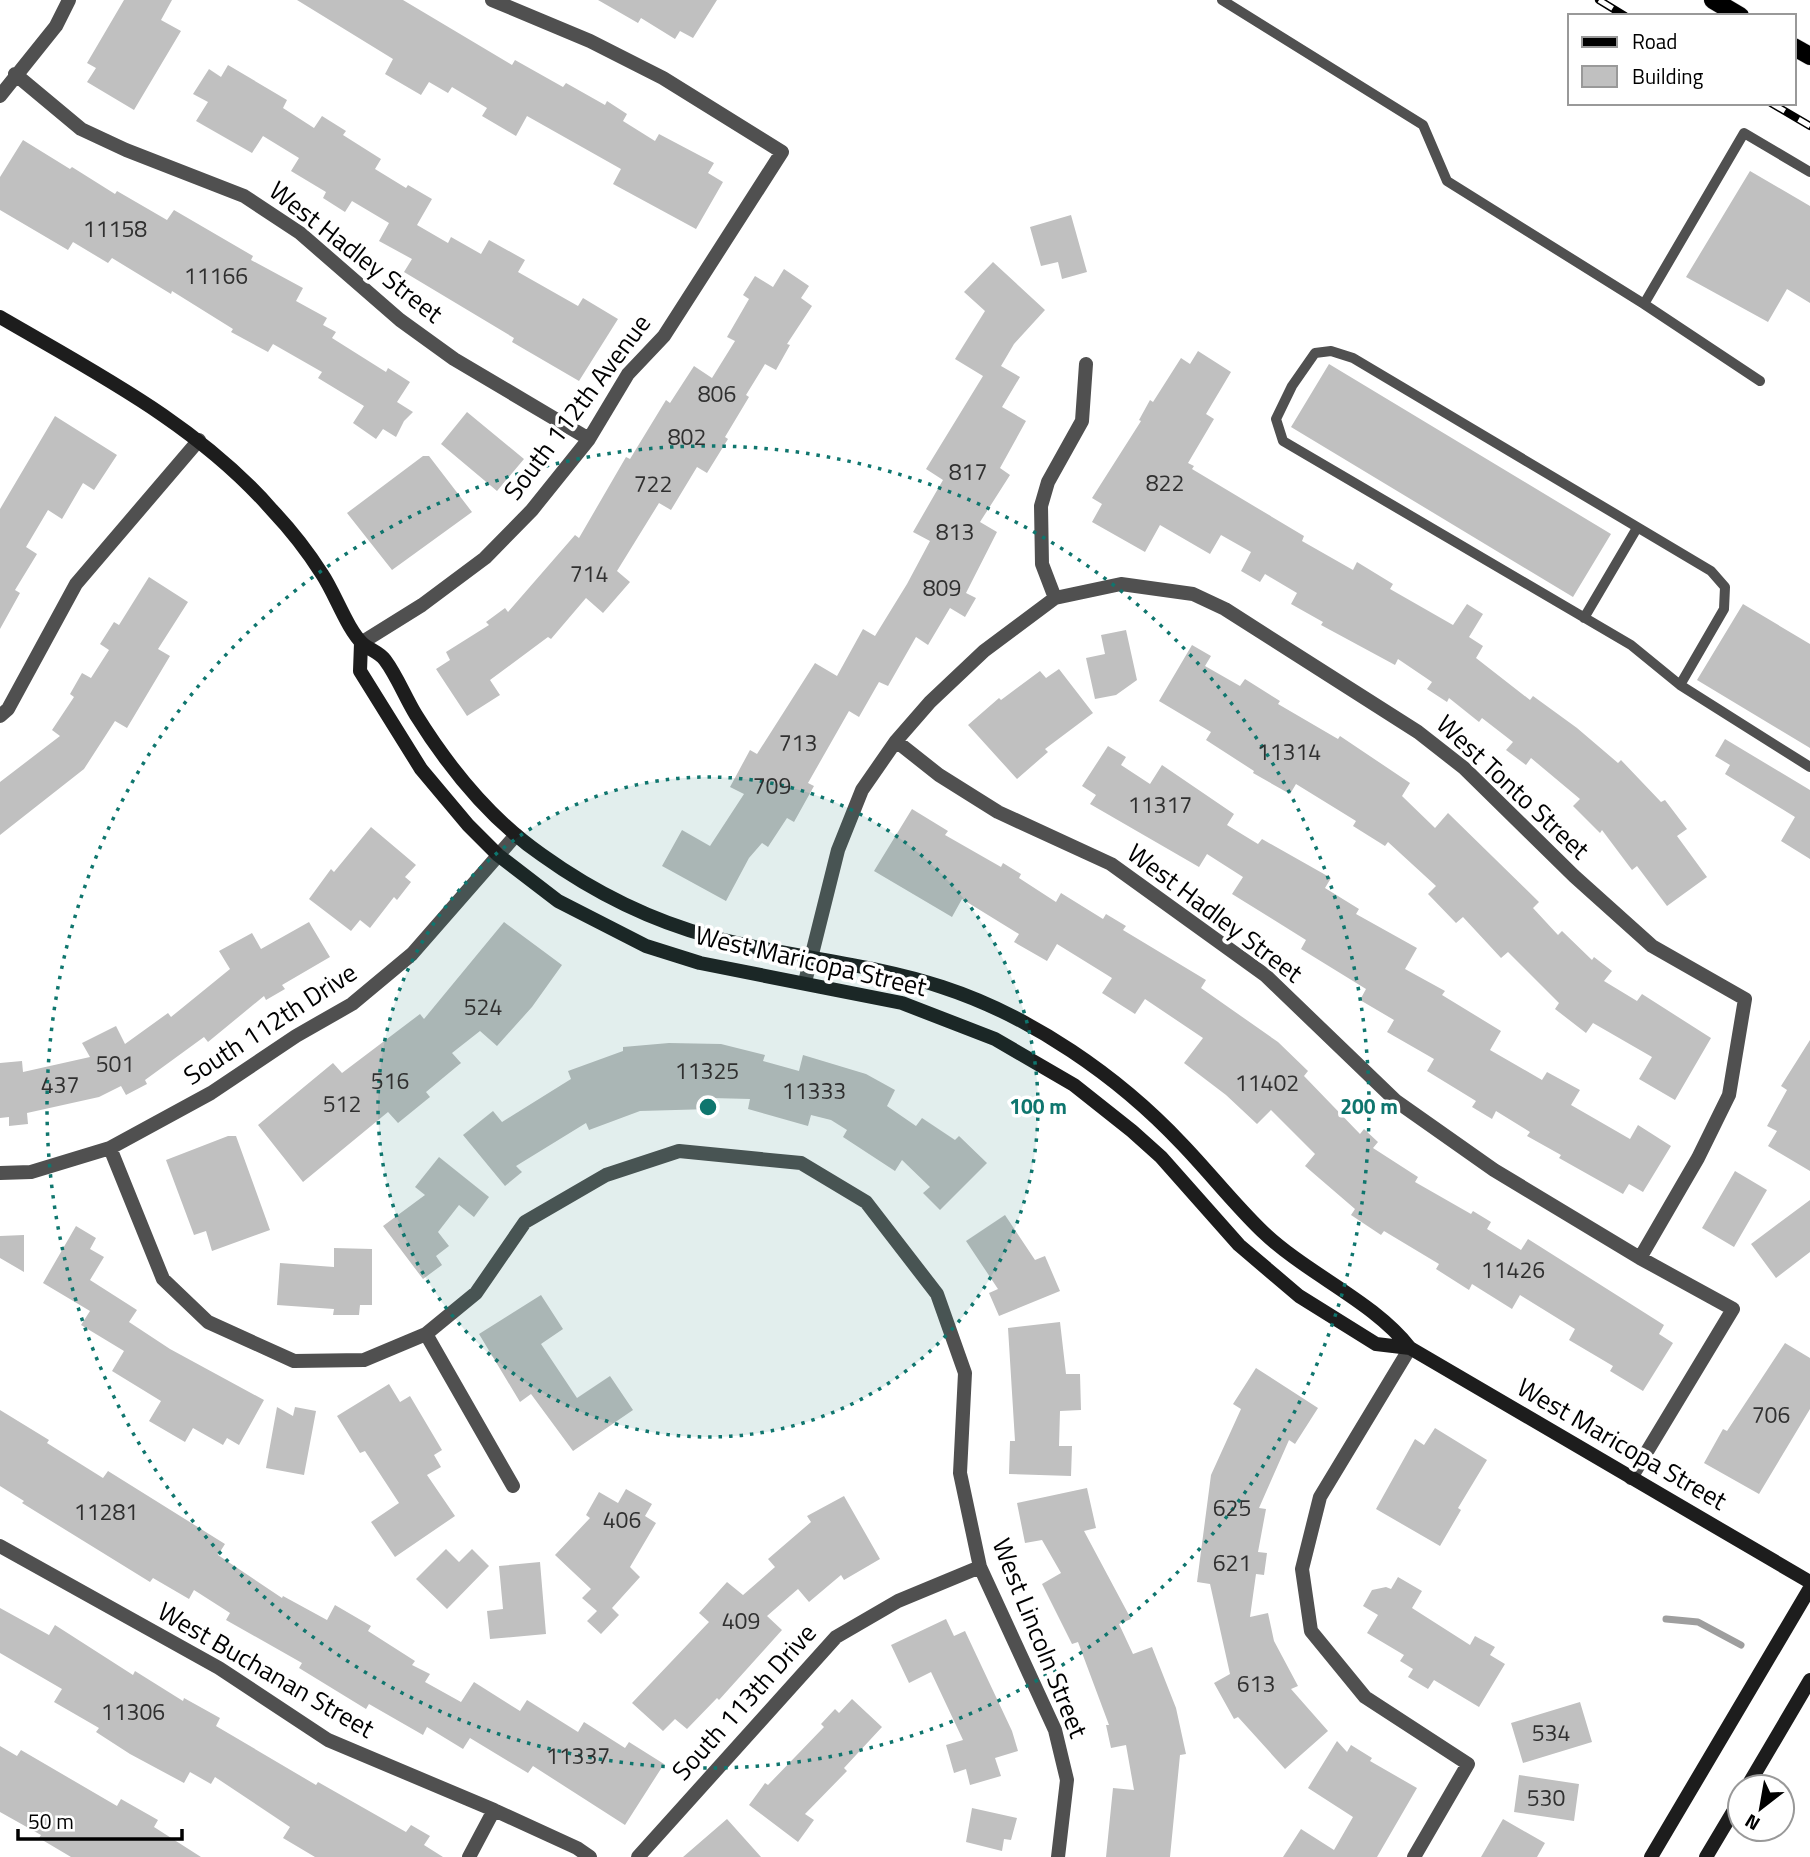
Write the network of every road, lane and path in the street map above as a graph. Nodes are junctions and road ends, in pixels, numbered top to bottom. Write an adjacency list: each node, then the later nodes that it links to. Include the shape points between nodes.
1 (69, 0): 6 (street, via 56,26)
2 (492, 0): 13 (street, South 112th Avenue, via 663,78 782,152 664,336 628,374)
3 (1222, 0): 9 (lane, via 1423,125 1447,181)
4 (1713, 0): 5 (main road)
5 (1737, 14)
6 (15, 74): 7 (street); 13 (street, West Hadley Street, via 80,129 244,196 300,233 400,320 454,359)
7 (0, 96)
8 (1810, 172): 9 (lane, via 1744,133)
9 (1644, 304): 12 (lane)
10 (0, 317): 14 (street, West Maricopa Street)
11 (1086, 364): 16 (street, via 1082,421 1048,482 1041,506 1042,564)
12 (1760, 381)
13 (589, 439): 18 (street, South 112th Avenue, via 532,510 485,558)
14 (199, 440): 18 (street, West Maricopa Street, via 272,509 321,573); 20 (street, via 76,584)
15 (1637, 528): 17 (lane); 17 (lane, via 1353,358 1331,351 1315,353 1292,386 1276,419 1283,441); 19 (lane, via 1711,571 1725,587 1724,609)
16 (1055, 598): 21 (street, via 985,651); 29 (street, West Tonto Street, via 1121,584 1193,594 1225,609 1362,694 1464,768 1652,946 1745,999 1729,1095)
17 (1584, 618): 19 (lane, via 1631,645)
18 (361, 643): 23 (street, West Maricopa Street, via 383,656 461,780); 24 (street, West Maricopa Street, via 360,671 403,743 444,799)
19 (1680, 685): 22 (lane)
20 (0, 716)
21 (896, 741): 25 (street, via 862,790 838,850); 29 (street, West Hadley Street, via 998,812 1111,864 1265,975 1396,1101 1494,1170)
22 (1810, 767)
23 (516, 835): 24 (street, South 112th Drive); 25 (street, West Maricopa Street, via 585,884 636,911 716,938)
24 (498, 855): 26 (street, West Maricopa Street, via 558,901 646,946 700,962); 27 (street, South 112th Drive, via 412,954 352,1004 211,1093)
25 (810, 957): 26 (street); 31 (street, West Maricopa Street, via 944,988 1009,1016 1081,1059 1118,1084 1171,1133 1262,1231 1311,1272 1390,1323)
26 (805, 982): 31 (street, West Maricopa Street, via 902,1003 953,1022 995,1039 1074,1085 1161,1157 1239,1245 1281,1282 1376,1344)
27 (110, 1148): 28 (street, South 112th Drive, via 31,1172); 30 (street, West Lincoln Street, via 163,1279 208,1322 295,1361 364,1360)
28 (0, 1173)
29 (1640, 1258): 32 (street, West Hadley Street, via 1733,1309)
30 (426, 1334): 33 (street); 35 (street, West Lincoln Street, via 476,1293 525,1222 606,1175 680,1151 801,1163 866,1202 937,1294 965,1373 961,1473)
31 (1410, 1348): 32 (street, West Maricopa Street); 46 (street, via 1320,1497 1302,1569 1311,1631 1365,1697 1468,1764)
32 (1631, 1478): 36 (street, West Maricopa Street)
33 (513, 1486)
34 (0, 1546): 40 (street, West Buchanan Street, via 219,1668 328,1740)
35 (980, 1567): 44 (street, South 113th Drive, via 898,1601 836,1637); 45 (street, West Lincoln Street, via 1055,1730 1068,1780)
36 (1810, 1582)
37 (1810, 1588): 47 (street)
38 (1810, 1680): 39 (street)
39 (1755, 1773)
40 (494, 1810): 42 (street); 43 (street, West Buchanan Street)
41 (1726, 1823): 48 (street)
42 (469, 1857)
43 (590, 1857)
44 (638, 1857)
45 (1058, 1857)
46 (1413, 1857)
47 (1651, 1857)
48 (1706, 1857)

